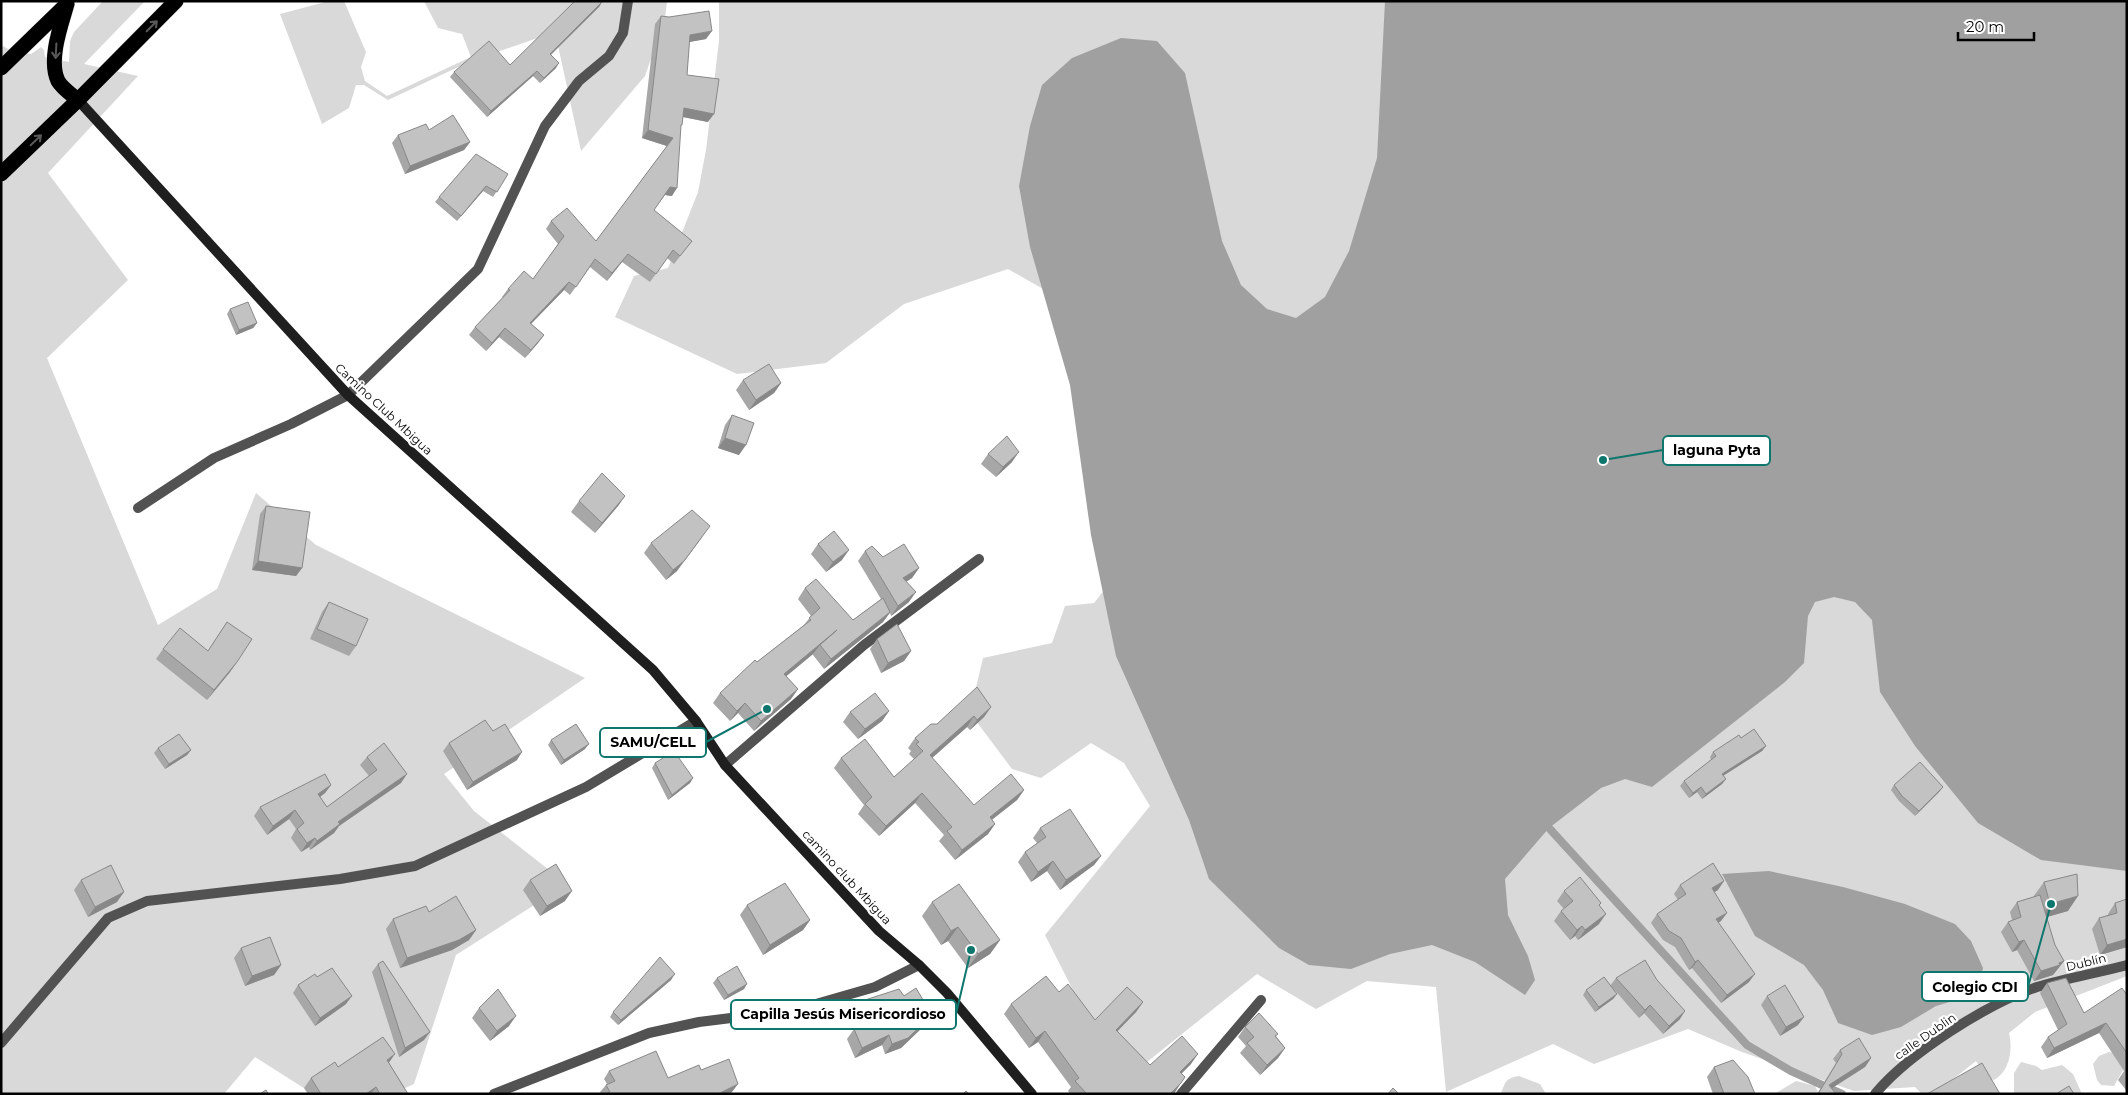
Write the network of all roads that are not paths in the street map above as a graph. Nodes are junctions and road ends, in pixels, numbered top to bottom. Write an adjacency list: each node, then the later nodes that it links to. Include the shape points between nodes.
1 (176, 1): 5 (highway, one-way to 1)
2 (628, 1): 7 (street, via 623,33 609,56 579,81 545,126 478,269)
3 (68, 3): 4 (highway); 5 (highway, one-way to 5, via 56,38 55,65 58,81)
4 (1, 68)
5 (78, 100): 6 (highway, one-way to 5); 7 (main road, Camino Club Mbigua)
6 (1, 174)
7 (348, 395): 8 (street, via 214,458); 10 (main road, Camino Club Mbigua)
8 (138, 508)
9 (979, 559): 12 (street, via 864,645)
10 (653, 670): 11 (main road, camino club Mbigua)
11 (696, 720): 12 (main road, camino club Mbigua); 17 (street, via 586,787 415,866 340,880 147,901 108,918)
12 (725, 765): 13 (main road, camino club Mbigua, via 879,931)
13 (919, 965): 18 (main road, camino club Mbigua, via 947,993); 19 (street, via 875,987 795,1010 700,1022 649,1033)
14 (2127, 965): 16 (street, Dublín, via 2038,987)
15 (1260, 1000): 20 (street)
16 (1995, 1004): 21 (street, calle Dublin, via 1919,1052)
17 (1, 1043)
18 (1030, 1093)
19 (494, 1094)
20 (1181, 1094)
21 (1875, 1094)

